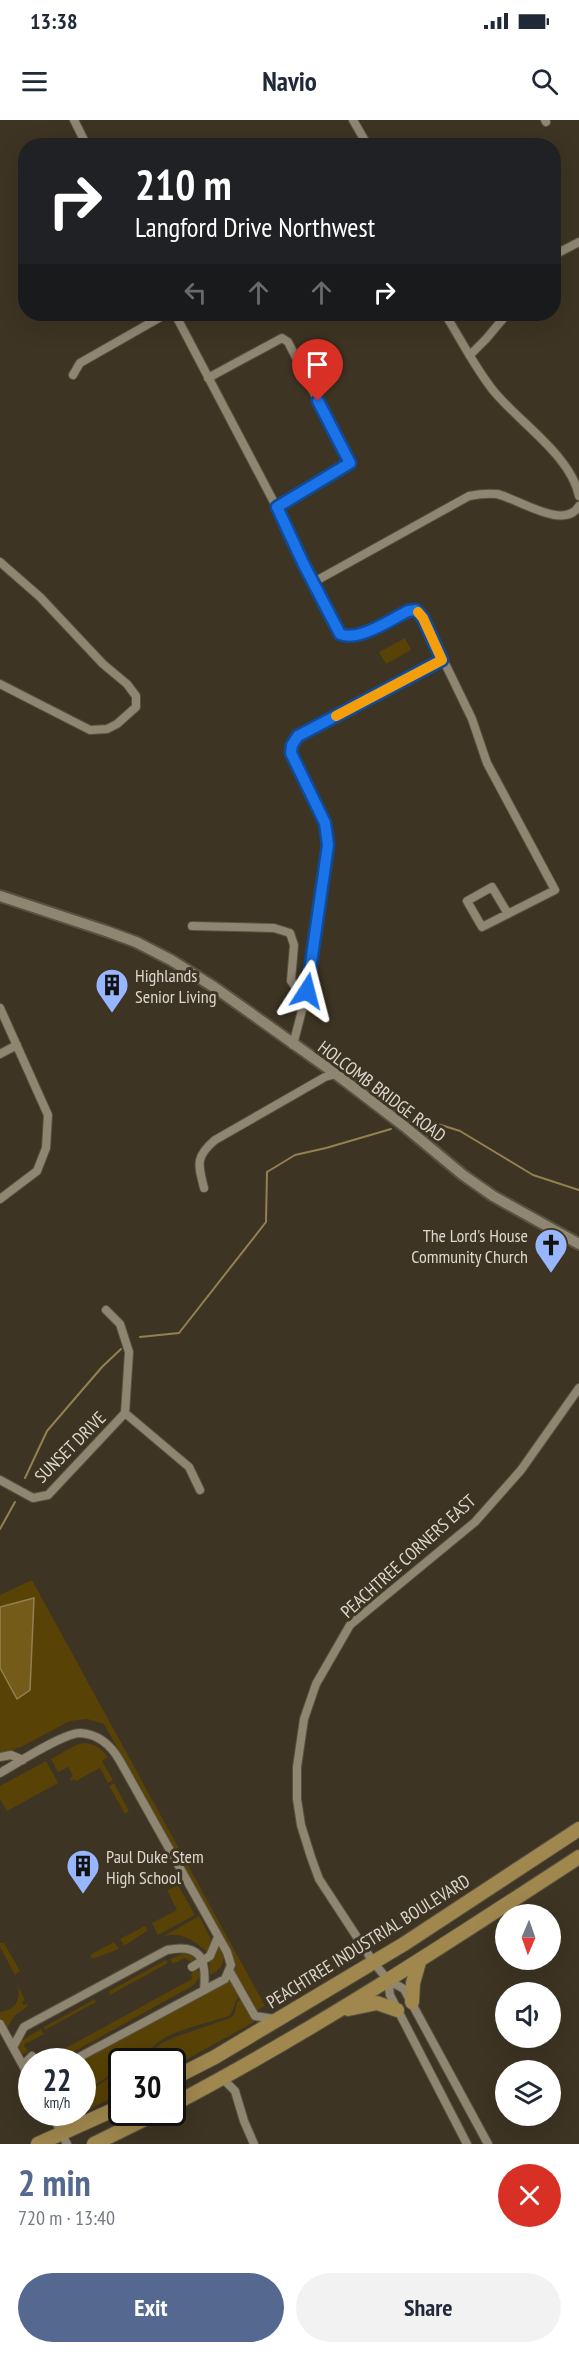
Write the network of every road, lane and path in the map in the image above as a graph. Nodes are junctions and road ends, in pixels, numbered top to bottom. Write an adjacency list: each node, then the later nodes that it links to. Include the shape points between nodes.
1 (74, 120): 3 (street)
2 (353, 120): 4 (street)
3 (83, 138)
4 (363, 138)
5 (579, 242): 6 (street)
6 (561, 251)
7 (154, 321): 12 (street, via 80,363)
8 (179, 321): 13 (street)
9 (449, 321): 11 (street)
10 (501, 321): 11 (street)
11 (470, 355): 14 (street, via 493,390 572,476)
12 (73, 375)
13 (208, 378): 16 (street); 16 (street, via 282,339 288,342 350,463)
14 (579, 496)
15 (579, 506): 18 (street, via 570,514 550,515 499,495 470,496)
16 (277, 507): 18 (street)
17 (0, 562): 20 (street, via 116,674 136,696 136,707 117,724 100,730 87,729)
18 (314, 582): 19 (street, via 340,634 357,636 416,610)
19 (442, 660): 22 (street, via 472,719 487,763 555,890); 24 (street, via 298,736 292,745 291,753 325,823 328,845)
20 (0, 684)
21 (0, 896): 27 (street, HOLCOMB BRIDGE ROAD, via 156,952 214,987)
22 (508, 914): 22 (street, via 482,927 467,900 492,887)
23 (192, 926): 24 (street, via 274,928 290,933 294,945 291,981)
24 (307, 991): 27 (street)
25 (0, 1008): 26 (street)
26 (17, 1045): 28 (street); 31 (street, via 48,1115 46,1149 37,1171)
27 (293, 1045): 29 (street, HOLCOMB BRIDGE ROAD)
28 (0, 1054)
29 (336, 1074): 30 (street, via 203,1150 198,1165); 32 (street, HOLCOMB BRIDGE ROAD, via 483,1189)
30 (204, 1188)
31 (0, 1199)
32 (579, 1244)
33 (106, 1310): 35 (street, SUNSET DRIVE, via 120,1324 129,1352)
34 (579, 1388): 46 (street, PEACHTREE CORNERS EAST, via 521,1470 475,1522 350,1625 316,1684 304,1719 297,1767 301,1825 319,1879)
35 (125, 1413): 36 (street, SUNSET DRIVE, via 48,1495 33,1498); 37 (street, via 189,1467)
36 (0, 1480)
37 (200, 1490)
38 (0, 1757): 39 (street, via 11,1755)
39 (23, 1760): 40 (street); 43 (street, via 78,1733 95,1736 113,1748)
40 (0, 1773)
41 (579, 1829): 46 (highway, PEACHTREE INDUSTRIAL BOULEVARD)
42 (579, 1857): 45 (highway)
43 (218, 1937): 44 (street, via 213,1952); 48 (street, via 231,1965)
44 (203, 1961): 47 (street); 50 (street); 56 (street, via 193,1950 167,1950 24,2027)
45 (419, 1962): 49 (highway); 51 (highway)
46 (374, 1963): 49 (street, PEACHTREE CORNERS EAST); 54 (highway, PEACHTREE INDUSTRIAL BOULEVARD)
47 (192, 1967)
48 (230, 1972): 50 (street); 54 (street, via 255,2016)
49 (388, 1980): 51 (street, via 404,1989); 52 (highway); 53 (street)
50 (204, 1990): 57 (street)
51 (412, 2002): 69 (street)
52 (340, 2010): 53 (highway, via 377,2003); 60 (highway)
53 (397, 2010): 68 (street)
54 (276, 2019): 59 (highway, PEACHTREE INDUSTRIAL BOULEVARD)
55 (0, 2024): 56 (street)
56 (13, 2047): 58 (street)
57 (96, 2048)
58 (18, 2056)
59 (186, 2071)
60 (223, 2079): 61 (highway); 67 (street, via 235,2091)
61 (186, 2098)
62 (108, 2114): 64 (highway)
63 (131, 2126): 66 (highway)
64 (65, 2139): 65 (highway)
65 (38, 2144)
66 (94, 2144)
67 (254, 2144)
68 (467, 2144)
69 (488, 2144)

